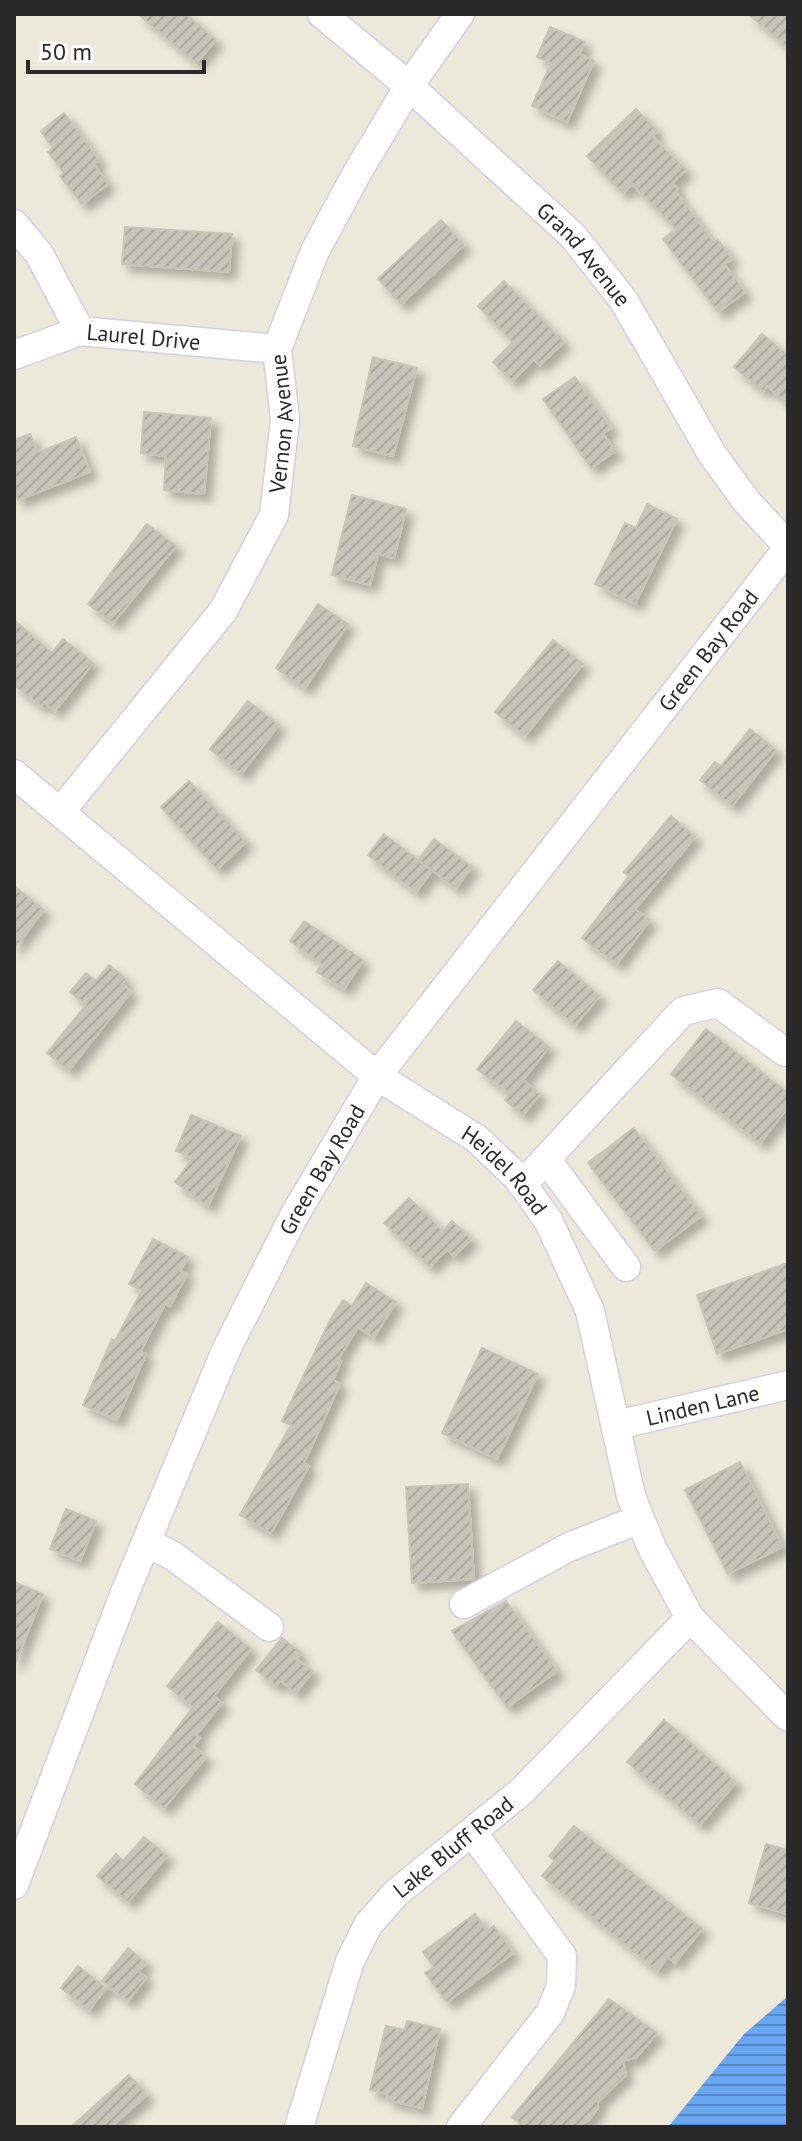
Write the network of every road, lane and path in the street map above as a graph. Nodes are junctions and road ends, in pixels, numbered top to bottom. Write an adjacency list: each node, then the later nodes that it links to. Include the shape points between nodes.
1 (322, 14): 3 (street, Grand Avenue)
2 (460, 14): 3 (street, Vernon Avenue)
3 (409, 86): 6 (street, Vernon Avenue, via 315,251); 8 (street, Grand Avenue, via 573,236 624,301 712,454)
4 (14, 224): 5 (street, via 39,254)
5 (80, 331): 6 (street, Laurel Drive); 7 (street, Laurel Drive)
6 (277, 349): 10 (street, Vernon Avenue, via 285,420 274,515 223,611)
7 (14, 355)
8 (788, 547): 12 (street, Green Bay Road)
9 (14, 774): 10 (street, Heidel Road)
10 (61, 811): 12 (street, Heidel Road)
11 (785, 1052): 13 (street, via 718,1003 683,1011)
12 (377, 1076): 14 (street, Heidel Road, via 477,1139); 19 (street, Green Bay Road, via 295,1214 227,1348)
13 (547, 1160): 14 (street); 15 (street)
14 (522, 1185): 17 (street, Heidel Road, via 548,1220 590,1311)
15 (626, 1267)
16 (788, 1385): 17 (street, Linden Lane)
17 (617, 1425): 18 (street, Heidel Road)
18 (640, 1519): 20 (street, via 569,1547); 21 (street, Heidel Road)
19 (146, 1542): 22 (street); 25 (street, Green Bay Road)
20 (464, 1604)
21 (690, 1618): 23 (street, Heidel Road); 24 (street, Lake Bluff Road, via 522,1791)
22 (269, 1627)
23 (788, 1717)
24 (472, 1832): 27 (street, Lake Bluff Road, via 396,1893 368,1925 350,1961); 28 (street, via 562,1956 561,1986 550,2013)
25 (22, 1842): 26 (street, Green Bay Road)
26 (14, 1885)
27 (299, 2127)
28 (461, 2127)

